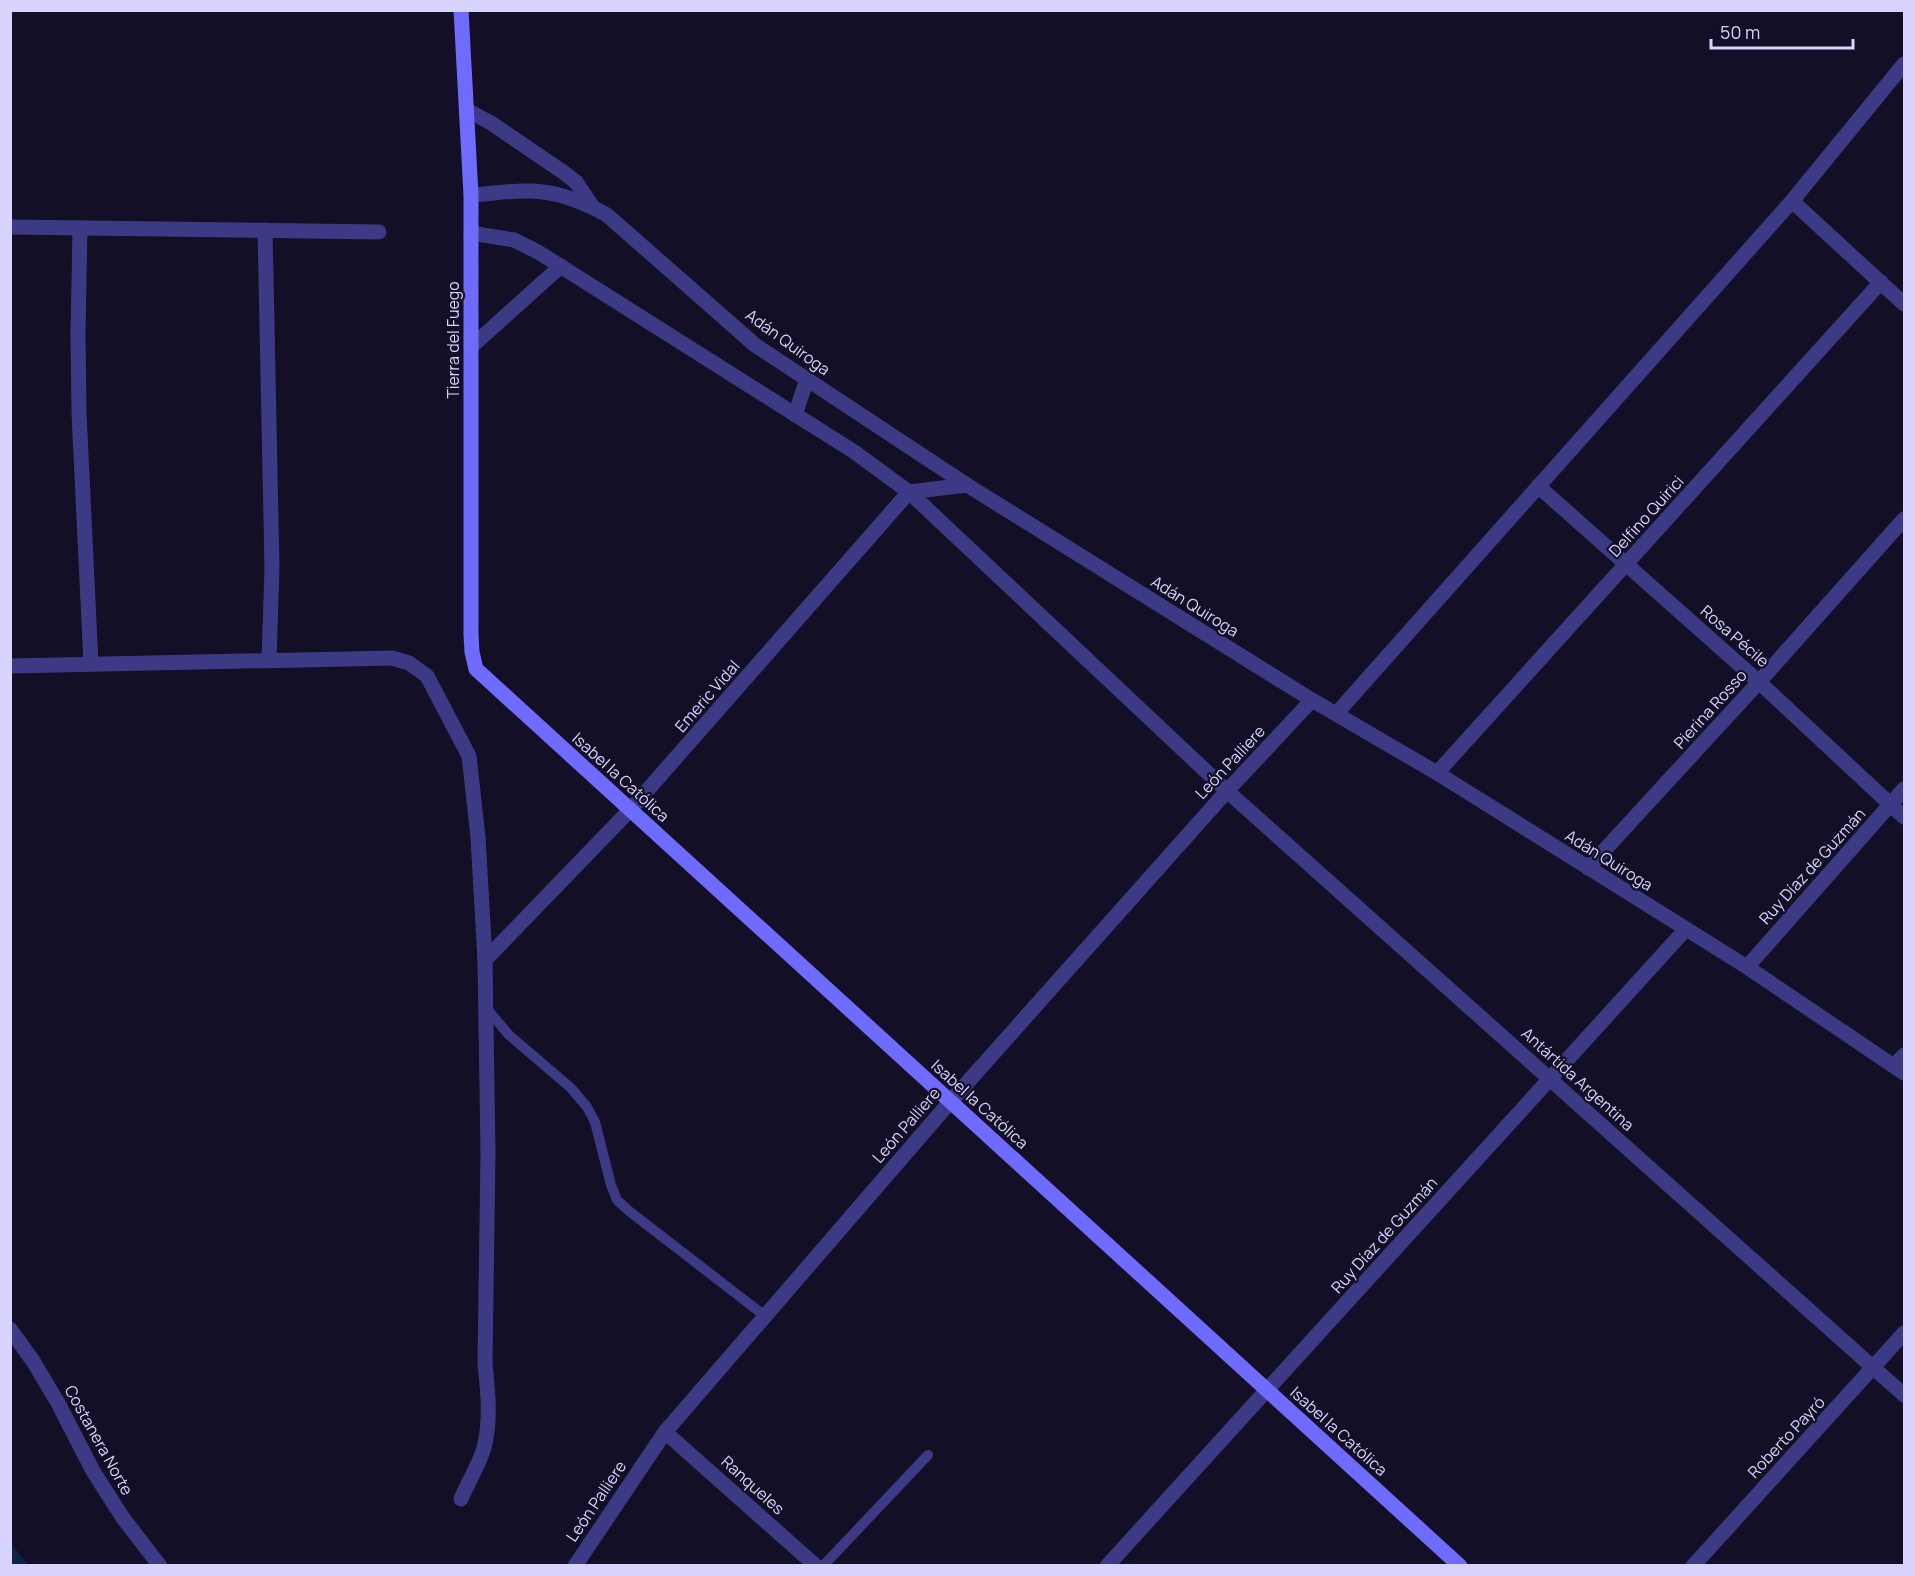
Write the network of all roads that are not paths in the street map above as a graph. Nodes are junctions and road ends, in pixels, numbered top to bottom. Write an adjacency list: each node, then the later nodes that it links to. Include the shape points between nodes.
1 (461, 10): 3 (main road, Tierra del Fuego)
2 (1905, 64): 5 (street)
3 (467, 110): 4 (main road, Tierra del Fuego); 6 (street, via 576,182)
4 (471, 195): 6 (street, Adán Quiroga, via 532,191 568,197); 11 (main road, Tierra del Fuego)
5 (1792, 201): 13 (street); 19 (street)
6 (591, 206): 16 (street, Adán Quiroga, via 607,215 755,345)
7 (10, 227): 8 (street)
8 (80, 228): 9 (street); 24 (street, via 79,413)
9 (266, 231): 10 (street); 23 (street, via 272,568)
10 (379, 232)
11 (471, 233): 12 (street, via 514,240); 15 (main road, Tierra del Fuego)
12 (561, 266): 15 (street); 17 (street)
13 (1881, 282): 14 (street); 22 (street, Delfino Quirici)
14 (1905, 304)
15 (471, 347): 26 (main road, Tierra del Fuego, via 471,652)
16 (807, 379): 17 (street); 18 (street, Adán Quiroga)
17 (795, 415): 20 (street)
18 (967, 485): 20 (street); 28 (street, Adán Quiroga)
19 (1538, 486): 22 (street, Rosa Pécile); 29 (street)
20 (909, 492): 32 (street); 34 (street, Emeric Vidal)
21 (1905, 519): 27 (street, Pierina Rosso)
22 (1626, 565): 27 (street, Rosa Pécile); 30 (street, Delfino Quirici)
23 (269, 660): 24 (street); 38 (street, via 392,658 409,663 427,676 469,756)
24 (92, 664): 25 (street)
25 (10, 666)
26 (476, 669): 34 (main road, Isabel la Católica)
27 (1759, 682): 33 (street, Rosa Pécile); 36 (street, Pierina Rosso)
28 (1312, 700): 29 (street, Adán Quiroga); 32 (street, León Palliere)
29 (1336, 714): 30 (street, Adán Quiroga)
30 (1437, 773): 36 (street, Adán Quiroga)
31 (1905, 789): 33 (street, Ruy Díaz de Guzmán)
32 (1227, 791): 42 (street, Antártida Argentina); 43 (street, León Palliere)
33 (1891, 804): 35 (street, Rosa Pécile); 39 (street, Ruy Díaz de Guzmán)
34 (630, 810): 38 (street, Emeric Vidal); 43 (main road, Isabel la Católica)
35 (1905, 817)
36 (1588, 868): 37 (street, Adán Quiroga)
37 (1686, 929): 39 (street, Adán Quiroga); 42 (street, Ruy Díaz de Guzmán)
38 (485, 960): 40 (street)
39 (1747, 967): 41 (street, Adán Quiroga)
40 (486, 1007): 44 (lane, via 509,1035 571,1088 587,1107 595,1122 617,1200); 52 (street, via 485,1364 489,1396 483,1450)
41 (1901, 1065)
42 (1550, 1078): 47 (street, Antártida Argentina); 48 (street, Ruy Díaz de Guzmán)
43 (950, 1101): 44 (street, León Palliere); 48 (main road, Isabel la Católica)
44 (765, 1316): 50 (street, León Palliere)
45 (10, 1329): 53 (street, Costanera Norte, via 33,1360 123,1518)
46 (1905, 1333): 47 (street, Roberto Payró)
47 (1874, 1367): 49 (street, Antártida Argentina); 59 (street, Roberto Payró)
48 (1267, 1390): 57 (street, Ruy Díaz de Guzmán); 58 (main road, Isabel la Católica)
49 (1905, 1395)
50 (665, 1432): 54 (street, León Palliere); 55 (street, Ranqueles)
51 (928, 1455): 56 (lane)
52 (461, 1499)
53 (160, 1566)
54 (575, 1566)
55 (816, 1566)
56 (823, 1566)
57 (1107, 1566)
58 (1460, 1566)
59 (1693, 1566)

